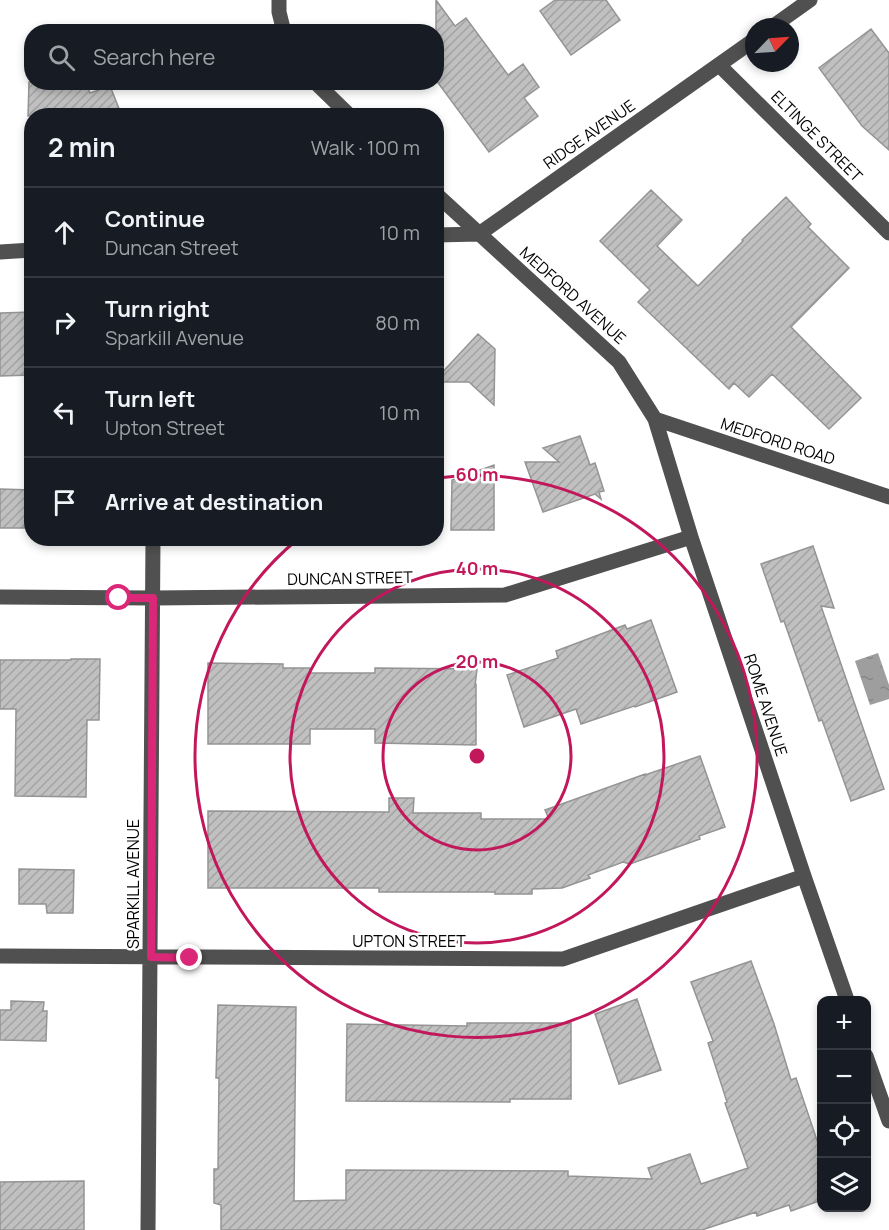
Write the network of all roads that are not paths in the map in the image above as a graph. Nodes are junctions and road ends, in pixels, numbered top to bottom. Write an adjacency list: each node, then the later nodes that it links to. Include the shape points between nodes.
1 (279, 0): 4 (street)
2 (810, 0): 3 (street)
3 (785, 18)
4 (282, 24)
5 (745, 46): 6 (street, RIDGE AVENUE)
6 (719, 65): 10 (street, ELTINGE STREET); 11 (street, RIDGE AVENUE)
7 (323, 90): 8 (street)
8 (342, 108)
9 (444, 201): 11 (street)
10 (889, 233)
11 (479, 234): 12 (street); 15 (street, MEDFORD AVENUE, via 620,362)
12 (444, 235)
13 (24, 250): 14 (street)
14 (0, 252)
15 (655, 419): 16 (street, MEDFORD ROAD); 17 (street, ROME AVENUE)
16 (889, 496)
17 (691, 537): 20 (street, DUNCAN STREET, via 505,595); 21 (street, ROME AVENUE)
18 (153, 546): 20 (street, SPARKILL AVENUE)
19 (0, 597): 20 (street, DUNCAN STREET)
20 (153, 598): 23 (street, SPARKILL AVENUE)
21 (804, 876): 23 (street, UPTON STREET, via 563,959); 24 (street, ROME AVENUE)
22 (0, 956): 23 (street, UPTON STREET)
23 (151, 957): 27 (street, SPARKILL AVENUE)
24 (846, 996)
25 (871, 1068): 26 (street)
26 (889, 1121)
27 (148, 1230)

